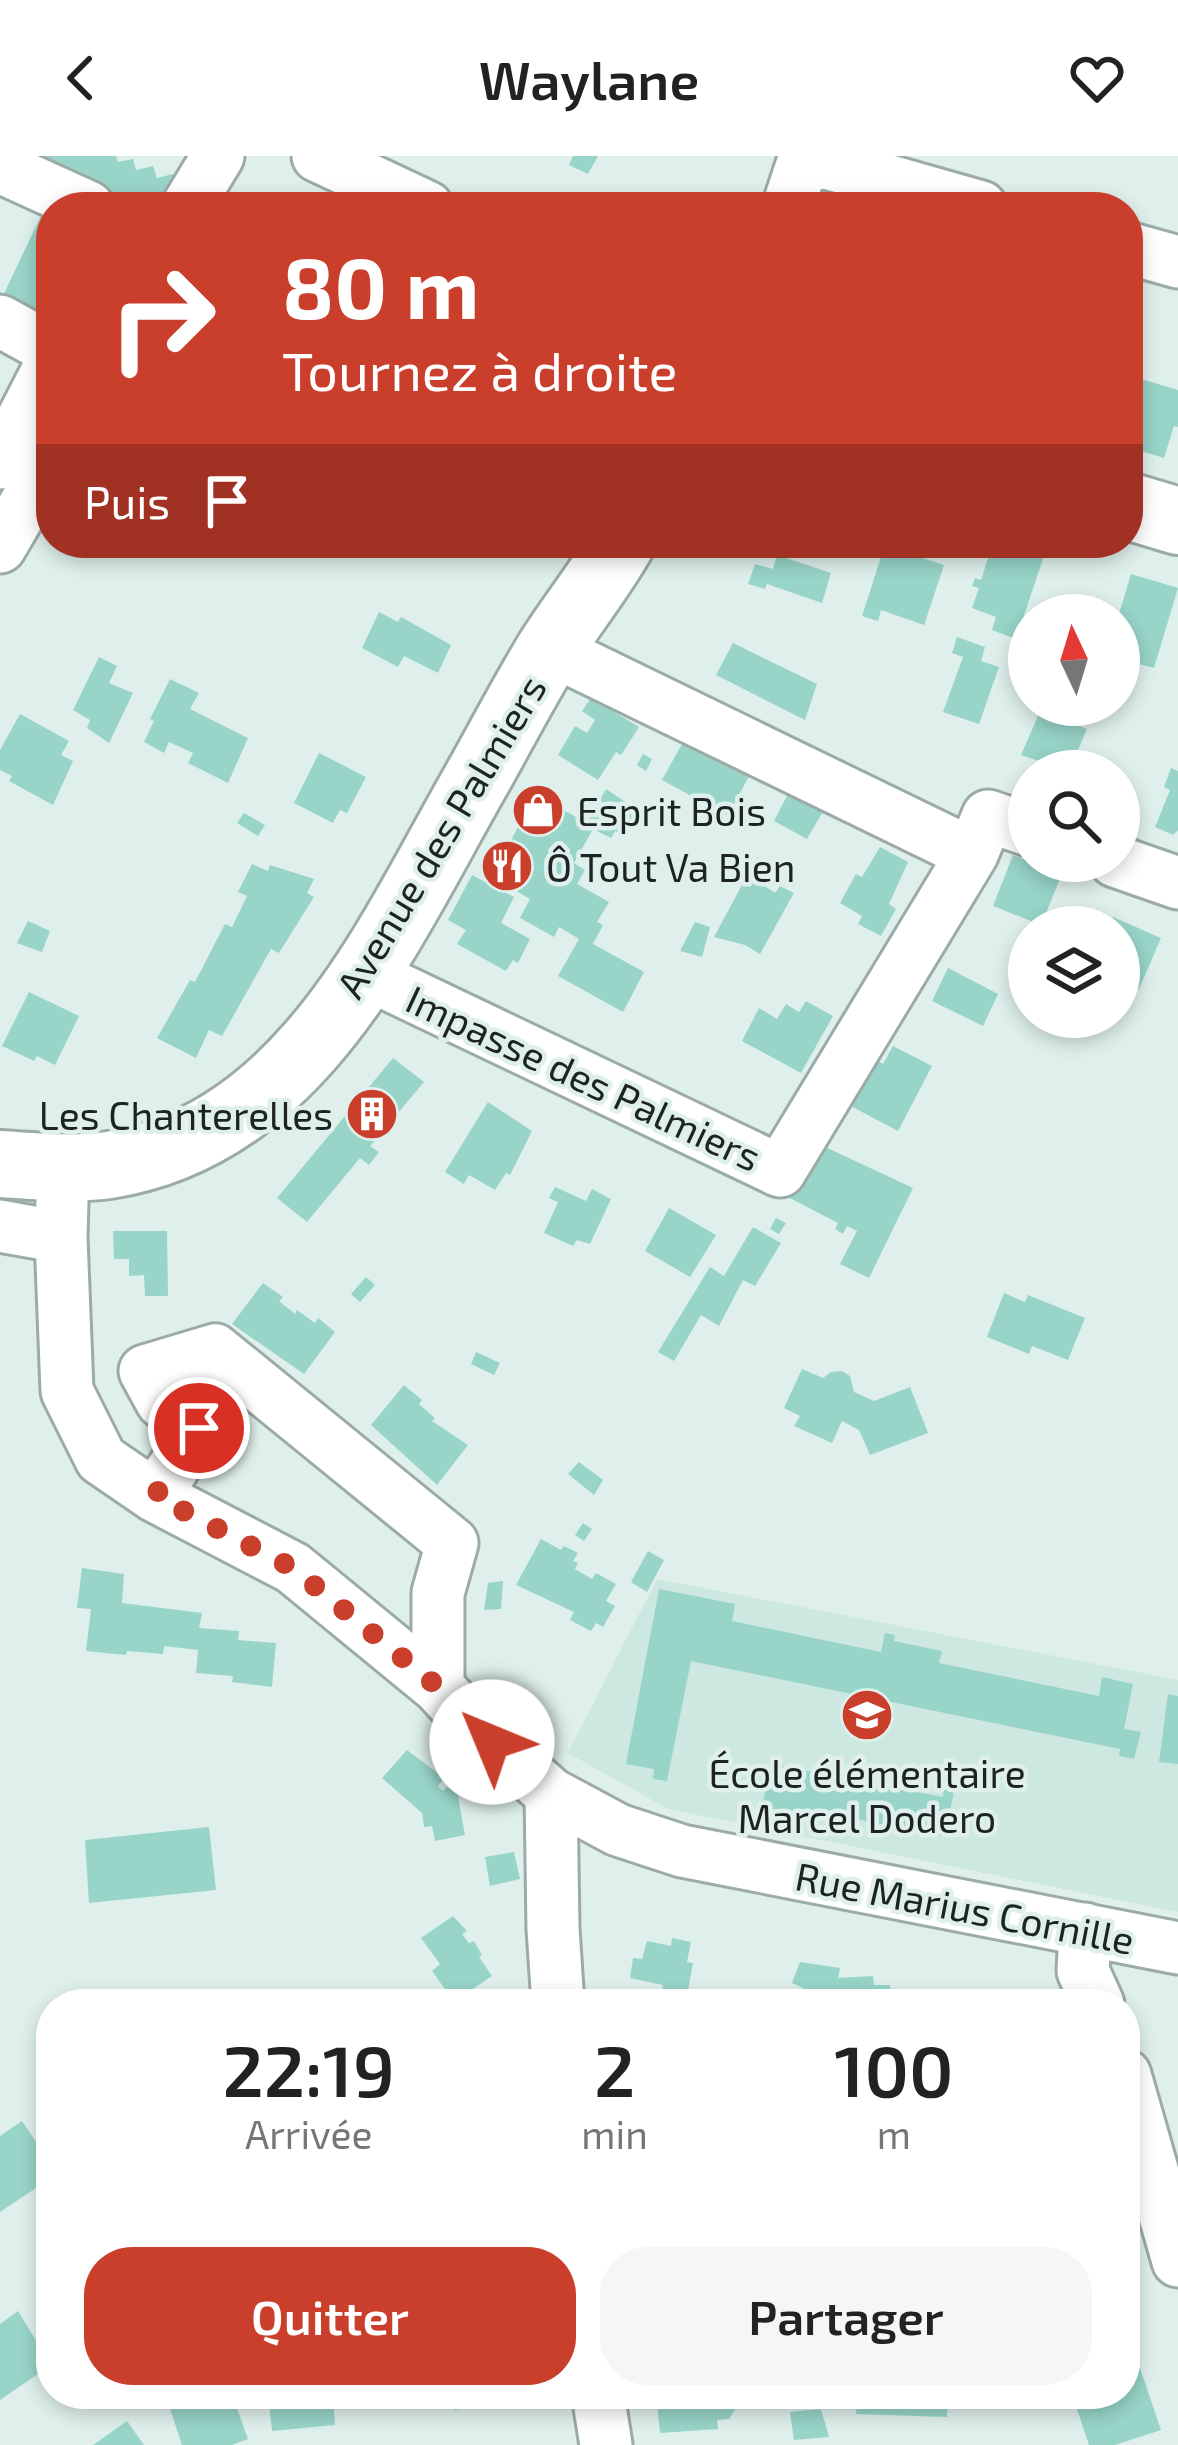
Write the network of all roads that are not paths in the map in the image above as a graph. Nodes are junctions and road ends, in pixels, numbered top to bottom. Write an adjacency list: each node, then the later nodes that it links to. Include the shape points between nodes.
1 (218, 156): 6 (street)
2 (319, 156): 7 (street)
3 (0, 167): 5 (street)
4 (797, 185): 8 (street)
5 (55, 192)
6 (196, 192)
7 (395, 192)
8 (856, 192)
9 (1143, 252): 10 (street)
10 (1178, 262)
11 (0, 321): 12 (street)
12 (36, 341)
13 (36, 419): 14 (street)
14 (22, 470): 17 (street)
15 (1143, 510): 16 (main road)
16 (1178, 521)
17 (0, 547)
18 (617, 558): 19 (main road, Avenue des Palmiers)
19 (550, 649): 21 (street); 24 (main road, Avenue des Palmiers)
20 (1008, 823): 21 (street, Impasse des Palmiers, via 988,816)
21 (972, 854): 24 (street, Impasse des Palmiers, via 780,1171)
22 (1140, 870): 23 (street)
23 (1178, 884)
24 (365, 974): 25 (main road, Avenue des Palmiers, via 280,1081 240,1112 136,1159)
25 (31, 1165): 27 (street, Rue Marius Cornille)
26 (0, 1226): 27 (street)
27 (61, 1237): 28 (street, Rue Marius Cornille, via 67,1391 101,1459)
28 (155, 1496): 29 (street, Rue Marius Cornille, via 293,1568); 29 (street, via 199,1428 162,1402 145,1371 215,1350 452,1543 438,1593)
29 (438, 1687): 30 (street, Rue Marius Cornille)
30 (551, 1794): 31 (street, Rue Marius Cornille, via 618,1830 682,1851); 33 (street)
31 (1085, 1930): 32 (street, Rue Marius Cornille); 34 (street, via 1083,1971)
32 (1165, 1946): 35 (street)
33 (557, 1989)
34 (1091, 1989)
35 (1138, 1989)
36 (1140, 2128): 37 (street)
37 (1178, 2261)
38 (600, 2409): 39 (street)
39 (606, 2445)

